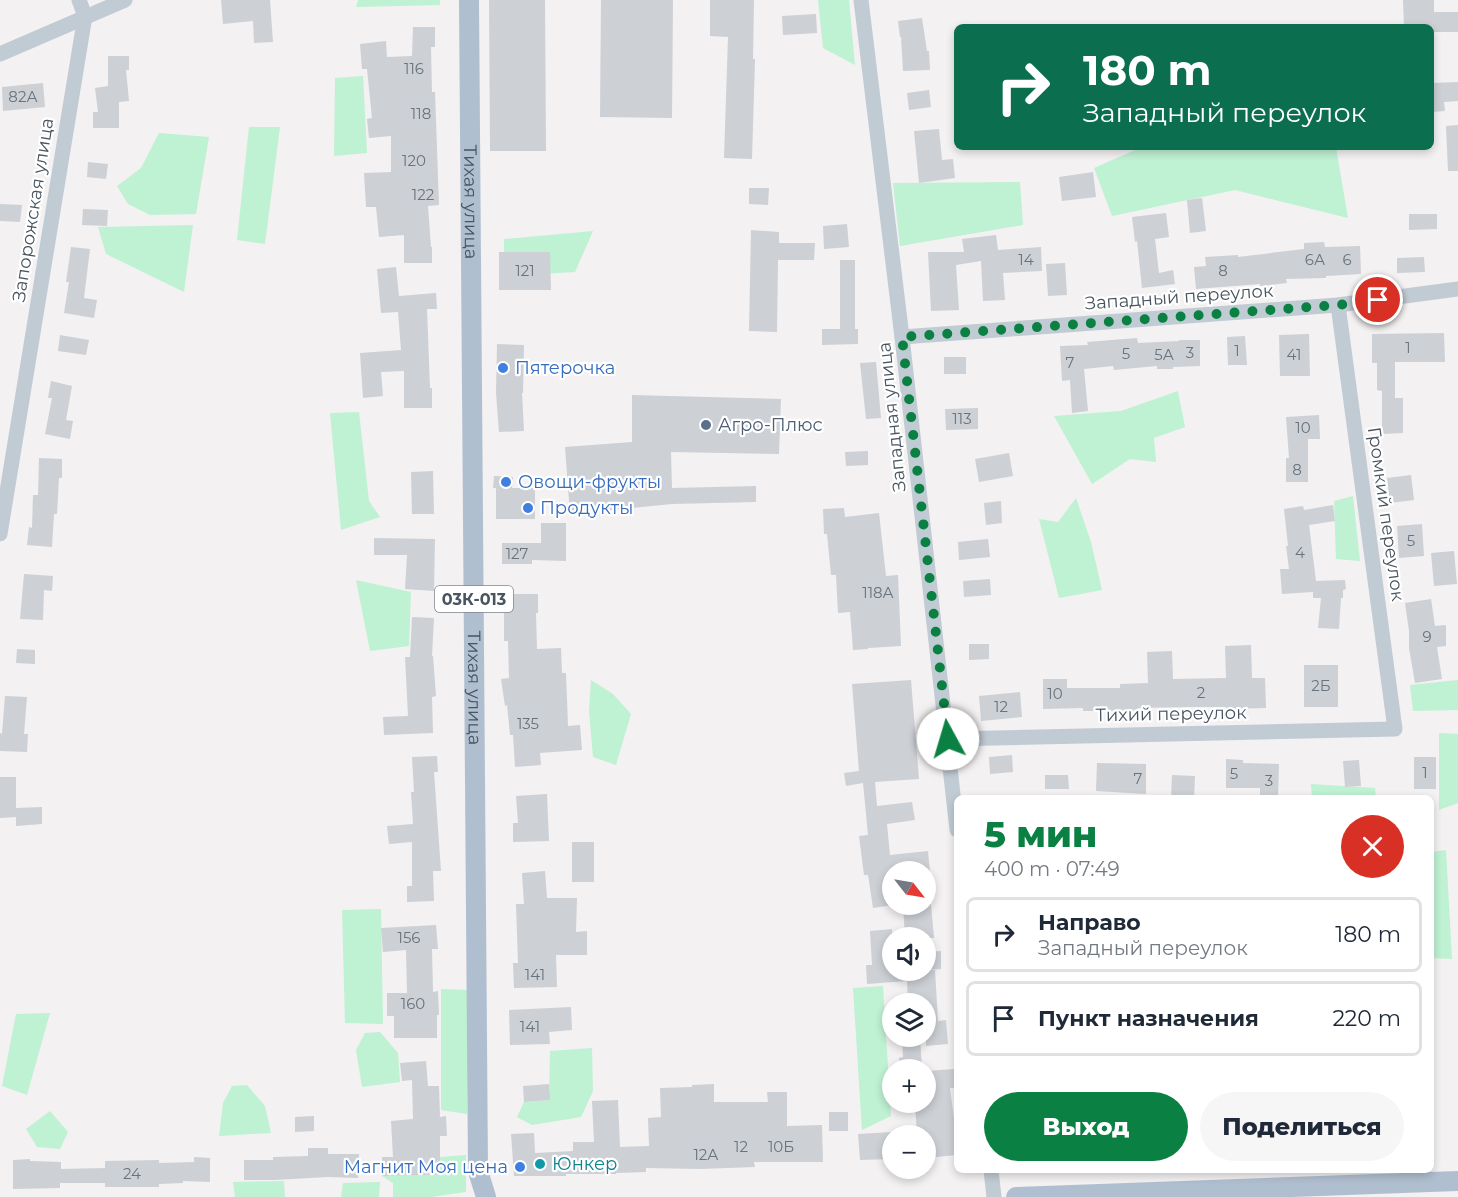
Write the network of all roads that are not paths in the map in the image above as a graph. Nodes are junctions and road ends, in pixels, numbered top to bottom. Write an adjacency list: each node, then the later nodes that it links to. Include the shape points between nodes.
1 (79, 0): 5 (street, Запорожская улица)
2 (125, 0): 5 (street)
3 (469, 0): 17 (main road, Тихая улица / 03К-013, via 478,1171)
4 (861, 0): 9 (street, Западная улица)
5 (84, 16): 6 (street); 10 (street, Запорожская улица)
6 (0, 54)
7 (1458, 289): 8 (street, Западный переулок)
8 (1338, 305): 9 (street, Западный переулок); 11 (street, Громкий переулок)
9 (902, 337): 12 (street, Западная улица)
10 (0, 534)
11 (1395, 729): 12 (street, Тихий переулок)
12 (948, 739): 13 (street, Западная улица)
13 (954, 800)
14 (992, 1173): 18 (street)
15 (1458, 1181): 16 (main road)
16 (1435, 1190): 19 (main road)
17 (486, 1197)
18 (994, 1197)
19 (1016, 1197)

